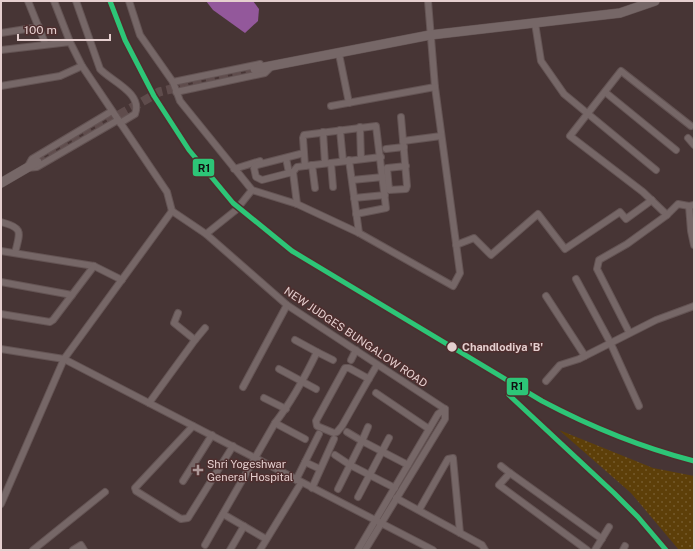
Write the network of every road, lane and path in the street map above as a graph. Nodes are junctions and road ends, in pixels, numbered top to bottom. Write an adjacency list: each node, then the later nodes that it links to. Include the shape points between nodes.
1 (28, 1): 8 (street)
2 (54, 1): 11 (street)
3 (76, 1): 28 (street, via 100,69 134,99 135,114)
4 (129, 1): 18 (street, via 140,35)
5 (428, 1): 10 (street)
6 (655, 1): 7 (street, via 620,13)
7 (536, 23): 10 (street); 26 (street, via 541,61 564,94)
8 (38, 27): 9 (street); 12 (street)
9 (1, 33)
10 (430, 35): 14 (street); 20 (street)
11 (70, 42): 12 (street); 15 (street)
12 (45, 44): 13 (street)
13 (1, 50)
14 (339, 54): 16 (street); 23 (street)
15 (82, 66): 19 (street, via 60,76); 25 (street)
16 (271, 66): 17 (street); 18 (street, via 262,63); 21 (street, via 265,73)
17 (255, 69)
18 (173, 82): 21 (street)
19 (1, 86)
20 (434, 87): 23 (street); 33 (street)
21 (176, 92): 50 (street, via 180,101)
22 (605, 92): 26 (street); 29 (street, via 621,70); 38 (street)
23 (349, 103): 24 (street)
24 (331, 106)
25 (112, 111): 28 (street); 49 (street, via 32,158)
26 (587, 115): 51 (street); 61 (street, via 570,136)
27 (401, 117): 35 (street)
28 (119, 121): 49 (street, via 36,167); 64 (street, via 167,192)
29 (691, 126)
30 (360, 127): 31 (street); 41 (street, via 376,126); 42 (street)
31 (340, 130): 32 (street); 43 (street)
32 (323, 132): 39 (street, via 304,135); 45 (street)
33 (441, 136): 35 (street); 70 (street)
34 (688, 138): 36 (street)
35 (404, 144): 37 (street); 48 (street)
36 (694, 145)
37 (386, 149)
38 (676, 150)
39 (304, 153): 40 (street); 47 (street)
40 (284, 156): 50 (street); 52 (street); 52 (street, via 255,166 256,177 262,180)
41 (381, 157): 42 (street); 53 (street)
42 (361, 159): 43 (street)
43 (346, 161): 45 (street); 54 (street)
44 (36, 162): 49 (street)
45 (328, 163): 46 (street); 56 (street)
46 (312, 165): 47 (street); 57 (street)
47 (305, 166): 52 (street, via 297,167)
48 (406, 166): 48 (street, via 407,188 389,190 387,168)
49 (27, 168): 55 (street)
50 (234, 169): 58 (street)
51 (656, 170)
52 (291, 172): 62 (street)
53 (383, 177): 54 (street); 59 (street)
54 (352, 180): 60 (street)
55 (1, 184)
56 (333, 187)
57 (315, 188)
58 (252, 190): 62 (street); 69 (street, via 236,210)
59 (385, 195): 60 (street); 65 (street, via 386,210)
60 (354, 198): 65 (street)
61 (652, 200): 66 (street); 70 (street, via 626,219 620,212 565,250 538,214 491,255 474,238)
62 (297, 204): 68 (street)
63 (692, 206): 66 (street, via 678,204); 71 (street)
64 (172, 211): 69 (street, NEW JUDGES BUNGALOW ROAD); 76 (street)
65 (356, 214): 68 (street)
66 (668, 215): 85 (street, via 599,260 597,270)
67 (1, 222): 73 (street, via 19,229)
68 (359, 233): 70 (street, via 453,286 460,273)
69 (206, 234): 80 (street, NEW JUDGES BUNGALOW ROAD)
70 (456, 245)
71 (694, 245)
72 (1, 251): 73 (street)
73 (15, 253): 74 (street)
74 (94, 266): 76 (street); 78 (street)
75 (576, 279): 88 (street)
76 (122, 280): 93 (street)
77 (1, 282): 78 (street)
78 (72, 295): 83 (street, via 50,322)
79 (546, 296): 92 (street)
80 (287, 305): 90 (street, NEW JUDGES BUNGALOW ROAD); 101 (street)
81 (694, 306): 85 (street)
82 (178, 313): 86 (street, via 174,324)
83 (1, 314)
84 (205, 328): 86 (street)
85 (630, 332): 88 (street)
86 (195, 340): 105 (street)
87 (295, 340): 91 (street)
88 (610, 342): 92 (street); 106 (street)
89 (1, 349): 93 (street)
90 (356, 350): 95 (street); 96 (street, NEW JUDGES BUNGALOW ROAD)
91 (317, 352): 94 (street); 99 (street)
92 (585, 356): 100 (street, via 560,365)
93 (64, 360): 105 (street); 139 (street)
94 (333, 360)
95 (351, 360)
96 (377, 365): 98 (street); 108 (street, NEW JUDGES BUNGALOW ROAD)
97 (279, 369): 99 (street)
98 (369, 379): 98 (street, via 345,368 316,421 317,426 334,433 338,432)
99 (302, 381): 102 (street); 107 (street)
100 (546, 381)
101 (243, 387)
102 (316, 389)
103 (376, 393): 112 (street)
104 (264, 398): 107 (street)
105 (149, 403): 110 (street)
106 (639, 406)
107 (286, 408): 109 (street)
108 (445, 409): 112 (street, via 438,414); 138 (street, via 444,419)
109 (275, 423): 117 (street); 123 (street)
110 (193, 426): 115 (street); 120 (street, via 135,488 181,519 188,518)
111 (368, 427): 119 (street)
112 (429, 429): 126 (street)
113 (347, 432): 119 (street)
114 (319, 434): 124 (street)
115 (212, 435): 120 (street); 131 (street)
116 (389, 438): 121 (street)
117 (305, 440)
118 (334, 440): 128 (street)
119 (362, 441): 121 (street); 125 (street)
120 (233, 446): 123 (street)
121 (383, 451): 126 (street); 130 (street)
122 (335, 455): 125 (street)
123 (256, 459): 132 (street); 141 (street)
124 (304, 462): 128 (street); 132 (street)
125 (350, 465): 130 (street); 135 (street)
126 (408, 465): 134 (street)
127 (501, 466): 129 (street)
128 (320, 469): 133 (street)
129 (510, 473): 147 (street); 158 (street, via 499,485 503,490)
130 (370, 474): 134 (street); 137 (street)
131 (183, 481)
132 (298, 481): 133 (street); 146 (street)
133 (312, 488): 142 (street)
134 (395, 488): 142 (street)
135 (338, 489)
136 (105, 492): 149 (street)
137 (358, 497)
138 (396, 498): 140 (street); 142 (street)
139 (1, 504)
140 (419, 510): 145 (street); 145 (street, via 448,459 453,458)
141 (223, 514): 143 (street); 148 (street)
142 (378, 522): 154 (street); 155 (street); 156 (street)
143 (244, 526): 146 (street); 152 (street)
144 (610, 527): 147 (street)
145 (460, 533): 157 (street, via 482,545)
146 (266, 539): 153 (street)
147 (602, 539): 159 (street)
148 (205, 545)
149 (33, 550)
150 (73, 550): 151 (street, via 81,545)
151 (84, 550)
152 (230, 550)
153 (260, 550)
154 (358, 550)
155 (365, 550)
156 (433, 550)
157 (485, 550)
158 (587, 550)
159 (595, 550)

